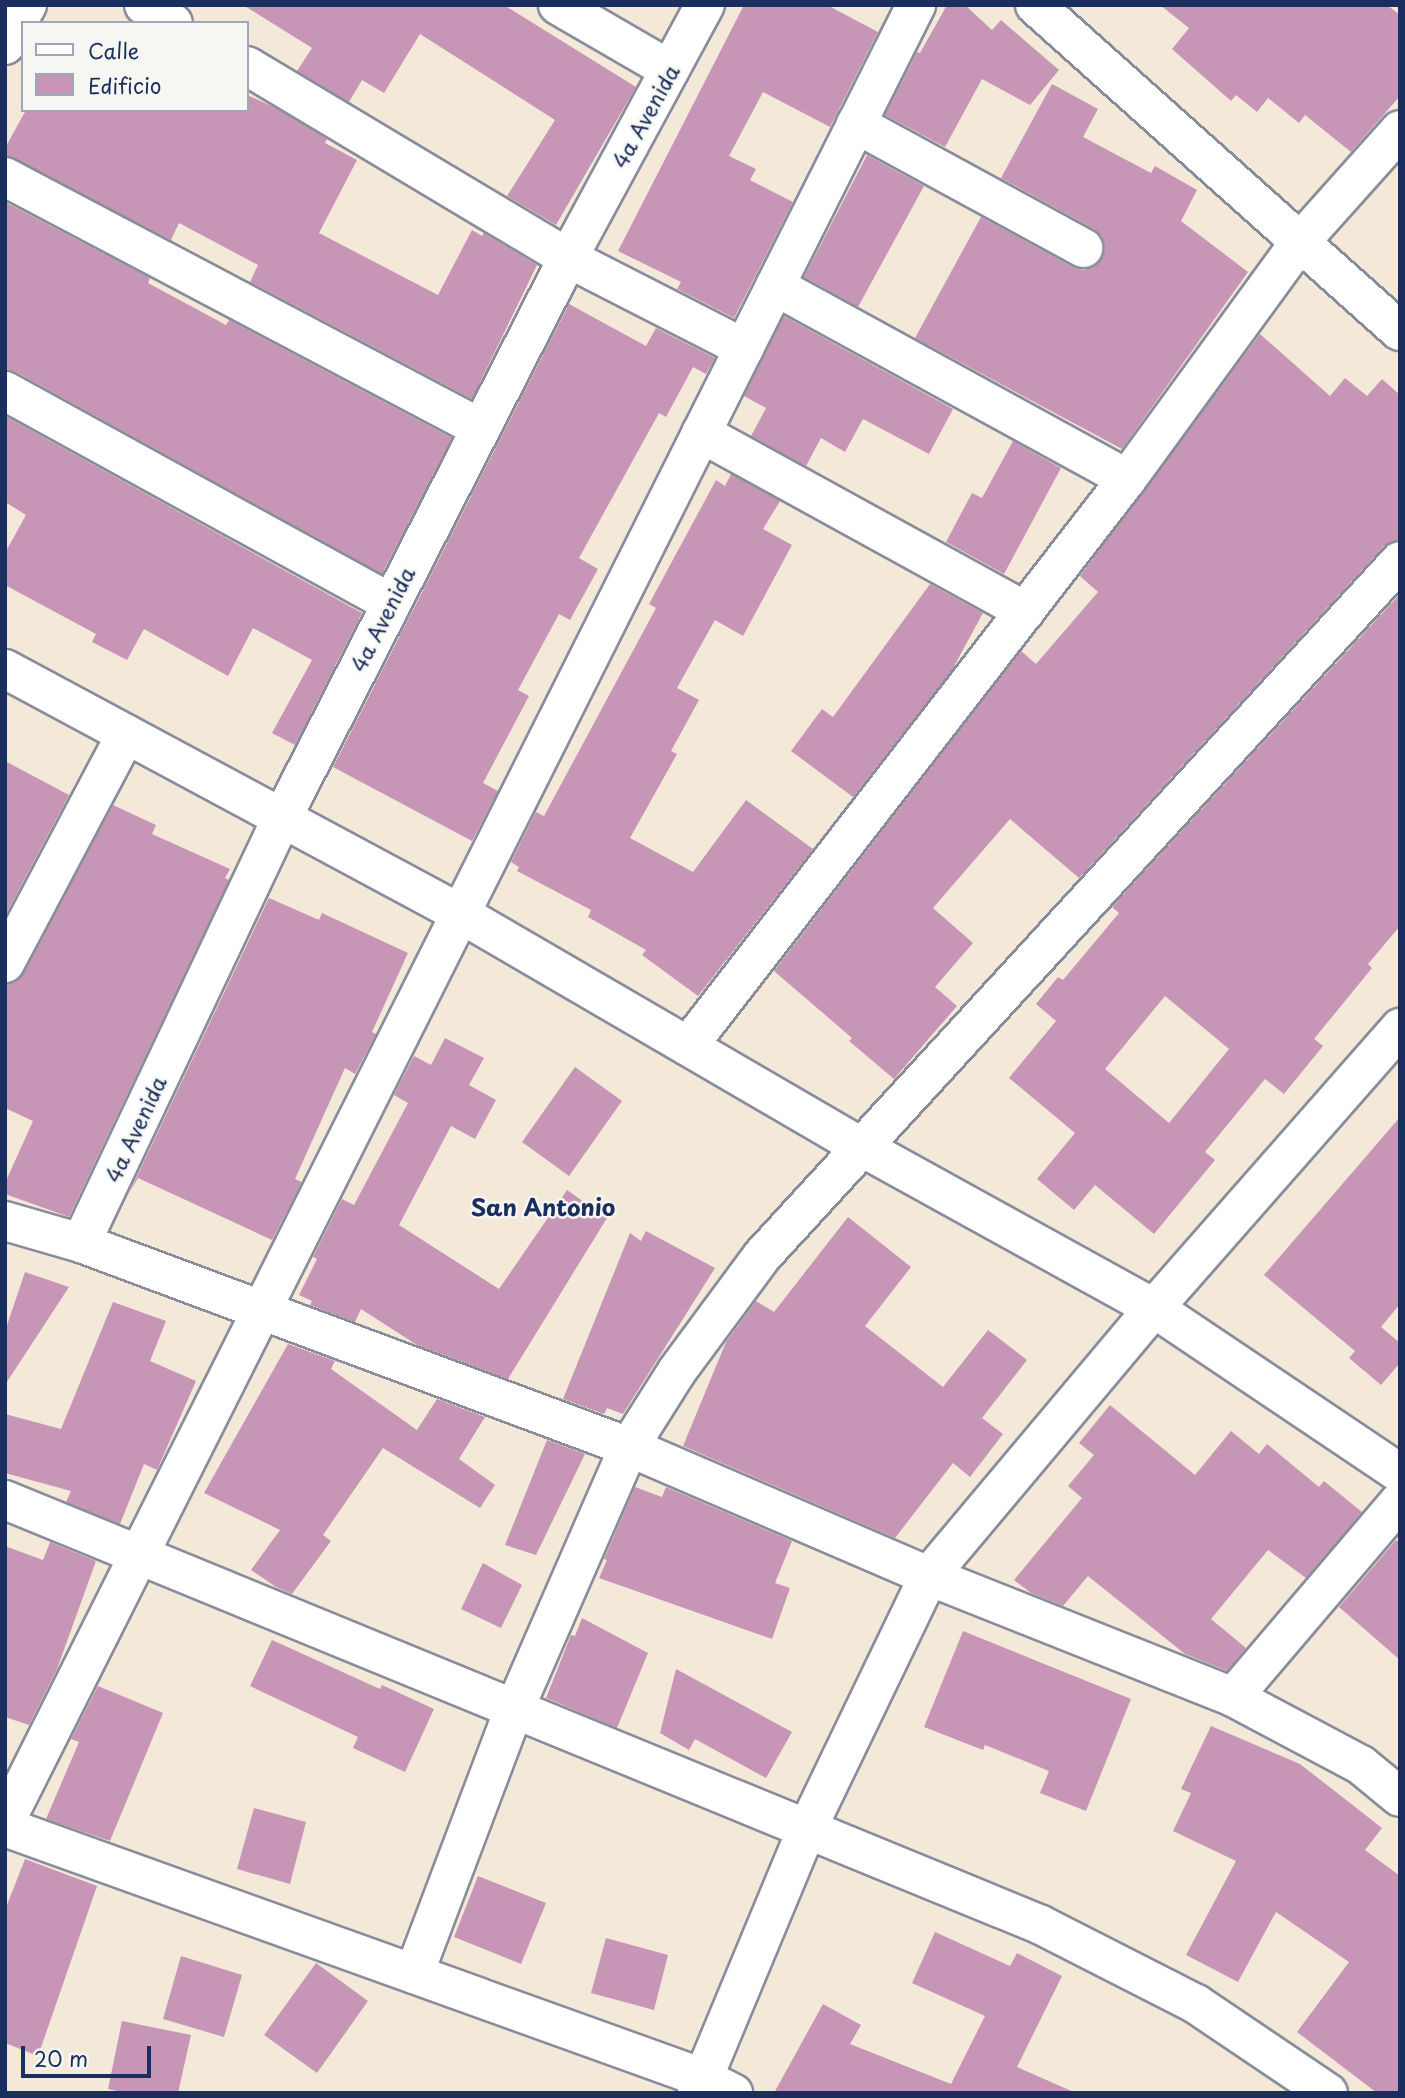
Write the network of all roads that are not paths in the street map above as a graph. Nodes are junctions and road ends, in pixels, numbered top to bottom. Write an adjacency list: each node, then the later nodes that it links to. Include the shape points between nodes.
1 (27, 5): 8 (street)
2 (144, 5): 7 (street)
3 (558, 5): 10 (street)
4 (705, 5): 10 (street, 4a Avenida)
5 (916, 5): 11 (street)
6 (1035, 5): 14 (street)
7 (170, 21)
8 (5, 45)
9 (248, 67): 16 (street)
10 (670, 70): 16 (street, 4a Avenida)
11 (856, 124): 15 (street); 17 (street)
12 (1400, 130): 14 (street)
13 (5, 177): 21 (street)
14 (1300, 242): 18 (street); 23 (street)
15 (1083, 248)
16 (568, 258): 19 (street); 21 (street, 4a Avenida)
17 (775, 286): 19 (street); 23 (street)
18 (1400, 331)
19 (744, 348): 22 (street)
20 (5, 391): 25 (street)
21 (480, 428): 25 (street, 4a Avenida)
22 (701, 433): 26 (street); 30 (street)
23 (1127, 479): 26 (street)
24 (1400, 561): 34 (street)
25 (390, 603): 29 (street, 4a Avenida)
26 (1025, 611): 33 (street)
27 (5, 669): 28 (street)
28 (126, 734): 29 (street); 31 (street)
29 (282, 818): 30 (street); 36 (street, 4a Avenida)
30 (459, 913): 33 (street); 38 (street)
31 (5, 963)
32 (1400, 1028): 37 (street)
33 (688, 1046): 34 (street)
34 (860, 1146): 37 (street); 39 (street, via 762,1256 677,1371)
35 (5, 1221): 36 (street)
36 (81, 1243): 38 (street)
37 (1154, 1308): 40 (street); 44 (street)
38 (260, 1311): 39 (street); 43 (street)
39 (629, 1447): 44 (street); 46 (street)
40 (1400, 1473)
41 (5, 1500): 43 (street)
42 (1400, 1501): 45 (street)
43 (138, 1554): 46 (street); 48 (street)
44 (929, 1576): 45 (street); 49 (street)
45 (1233, 1697): 47 (street, via 1361,1765)
46 (514, 1710): 49 (street); 50 (street)
47 (1400, 1797)
48 (5, 1825): 50 (street)
49 (807, 1829): 51 (street); 52 (street, via 1041,1925 1196,2004)
50 (414, 1974): 51 (street)
51 (711, 2088)
52 (1328, 2093)

